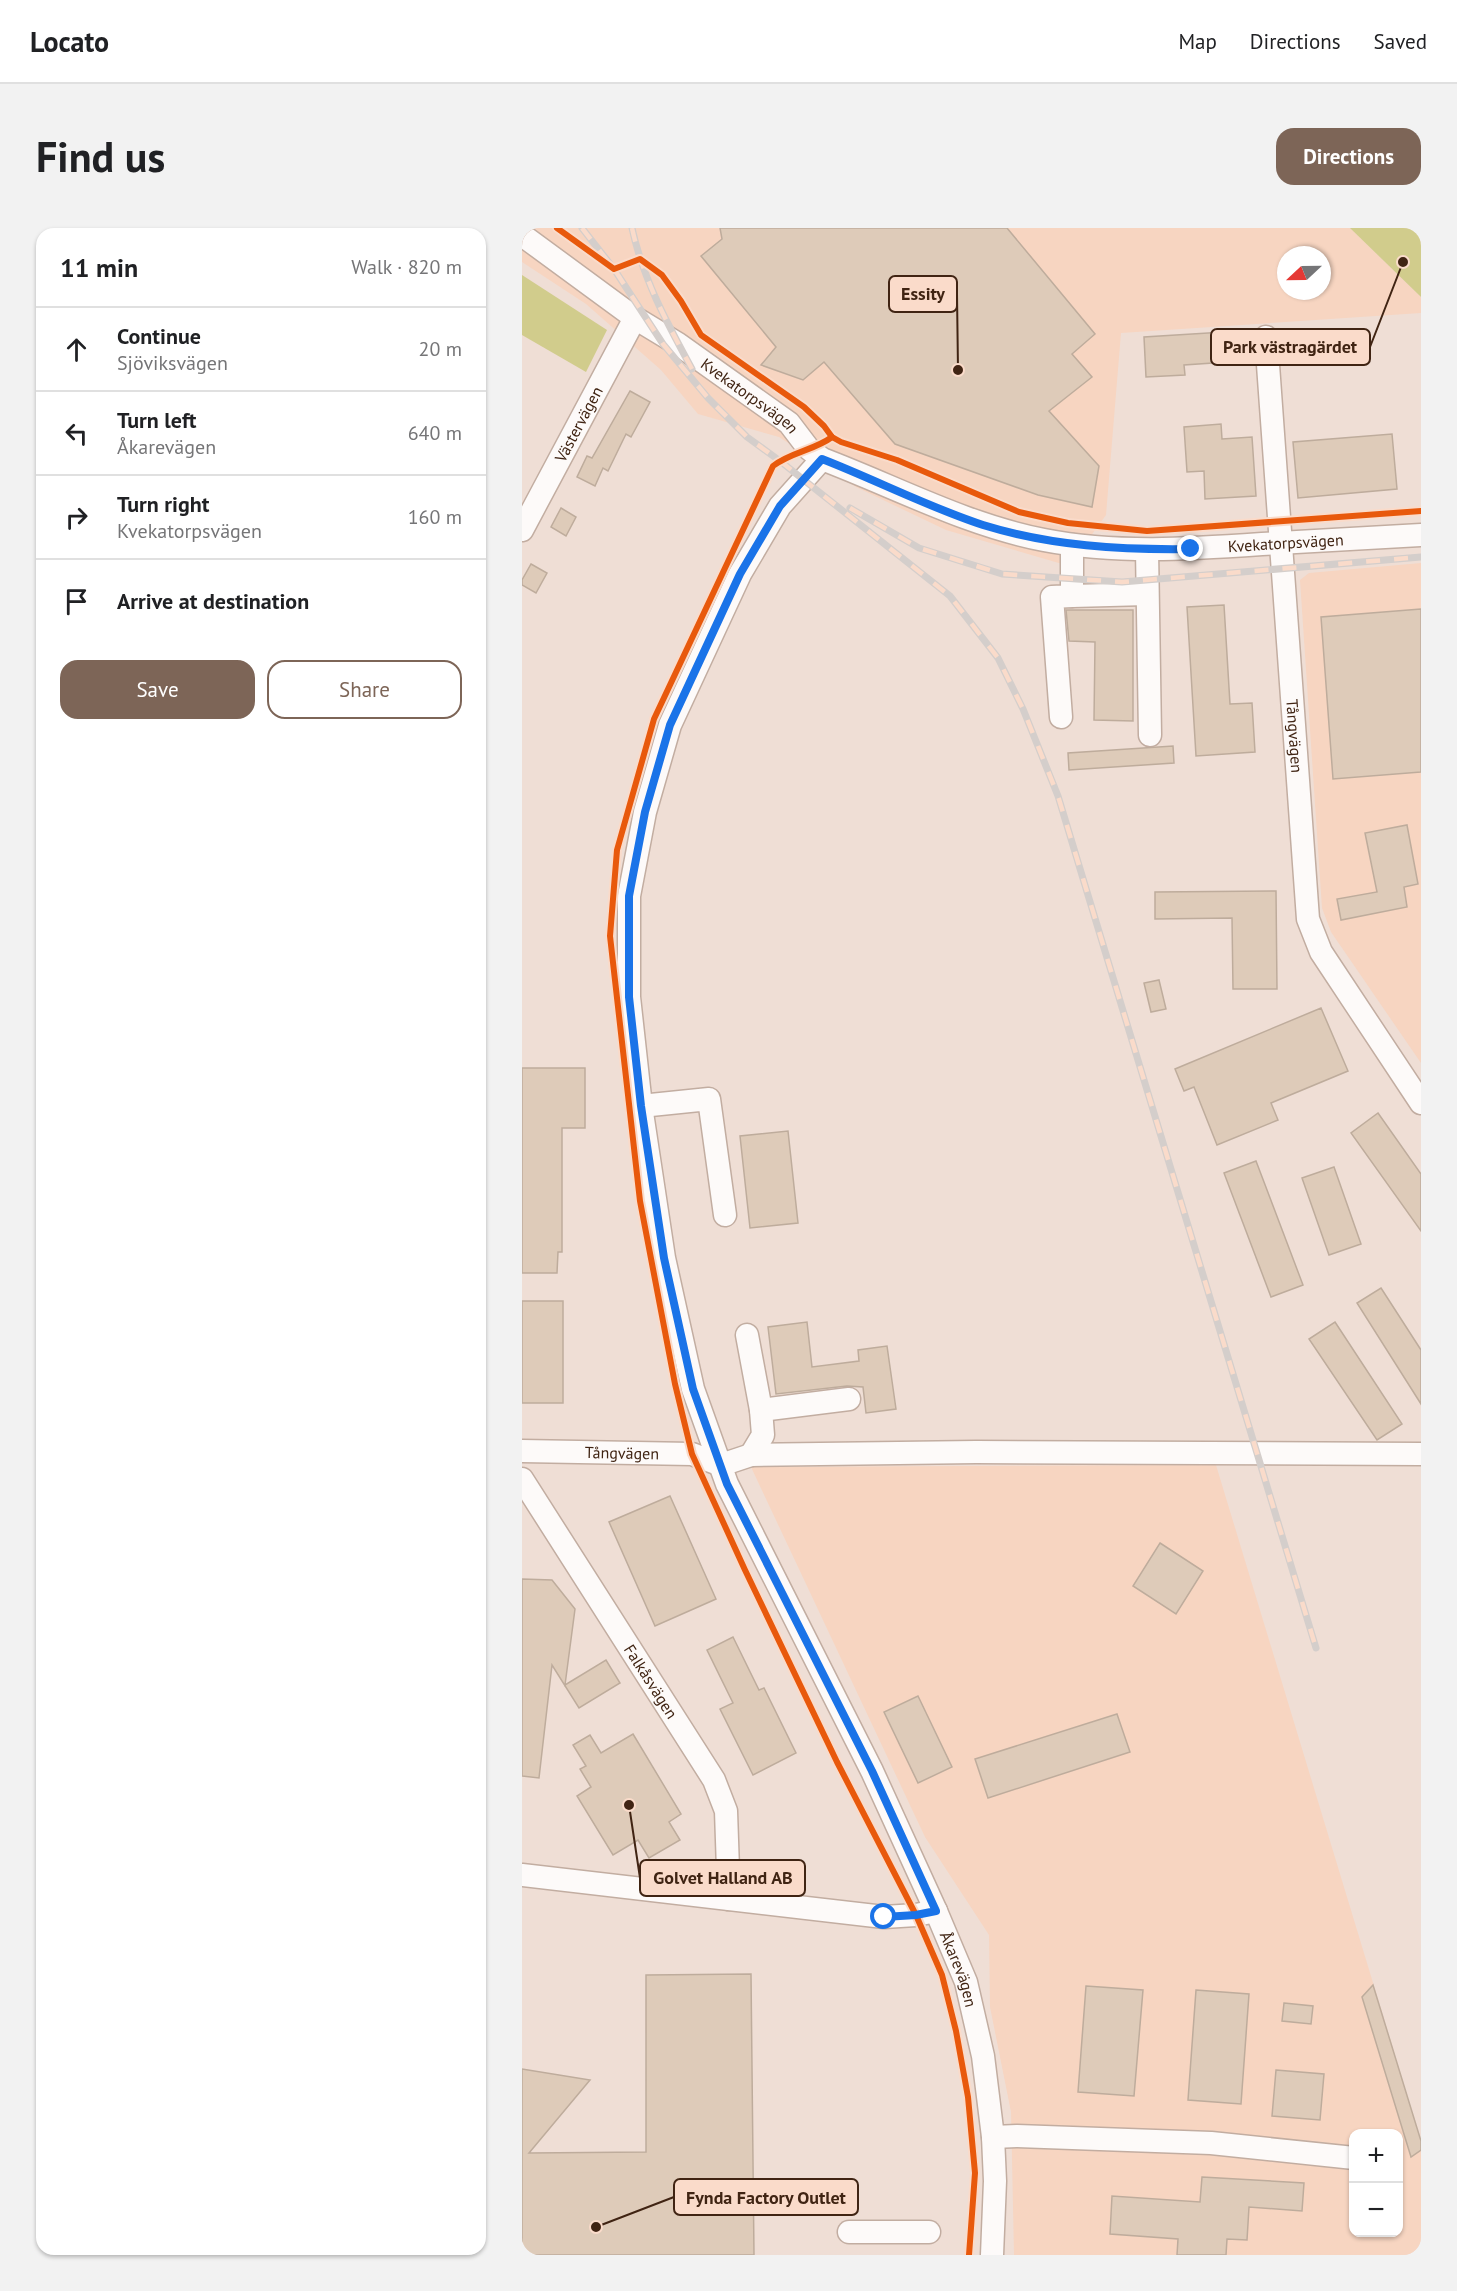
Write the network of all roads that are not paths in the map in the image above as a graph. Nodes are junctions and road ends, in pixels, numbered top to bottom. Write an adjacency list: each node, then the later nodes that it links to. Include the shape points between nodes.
1 (522, 235): 2 (street, Kvekatorpsvägen)
2 (635, 318): 4 (street, Kvekatorpsvägen, via 789,423); 5 (street, Västervägen)
3 (1266, 337): 7 (street, Tångvägen)
4 (822, 459): 8 (street, Kvekatorpsvägen, via 983,525); 15 (street, Åkarevägen, via 780,506 740,574 670,725 645,812 629,896 629,997)
5 (522, 530)
6 (1421, 535): 7 (street, Kvekatorpsvägen)
7 (1282, 543): 9 (street, Kvekatorpsvägen); 14 (street, Tångvägen, via 1308,919 1322,952)
8 (1072, 545): 9 (street, Kvekatorpsvägen); 11 (street)
9 (1147, 550): 10 (street)
10 (1147, 594): 11 (street); 13 (street)
11 (1072, 596): 12 (street, via 1052,597)
12 (1061, 717)
13 (1150, 735)
14 (1421, 1103)
15 (641, 1106): 16 (street, via 709,1100); 23 (street, Åkarevägen, via 669,1280 693,1389)
16 (725, 1215)
17 (747, 1335): 19 (street)
18 (849, 1399): 19 (street)
19 (761, 1410): 22 (street, via 763,1435)
20 (522, 1451): 23 (street, Tångvägen, via 692,1454)
21 (1421, 1454): 22 (street)
22 (751, 1455): 23 (street)
23 (721, 1465): 27 (street, Åkarevägen, via 727,1484 872,1771)
24 (522, 1479): 26 (street, Falkåsvägen, via 714,1780 726,1811)
25 (522, 1875): 26 (street)
26 (729, 1899): 27 (street, via 884,1917)
27 (936, 1911): 28 (street, Åkarevägen, via 966,1982 983,2056)
28 (993, 2137): 29 (street, via 1211,2143); 32 (street, Åkarevägen)
29 (1349, 2158)
30 (849, 2232): 31 (street)
31 (929, 2232)
32 (992, 2255)

